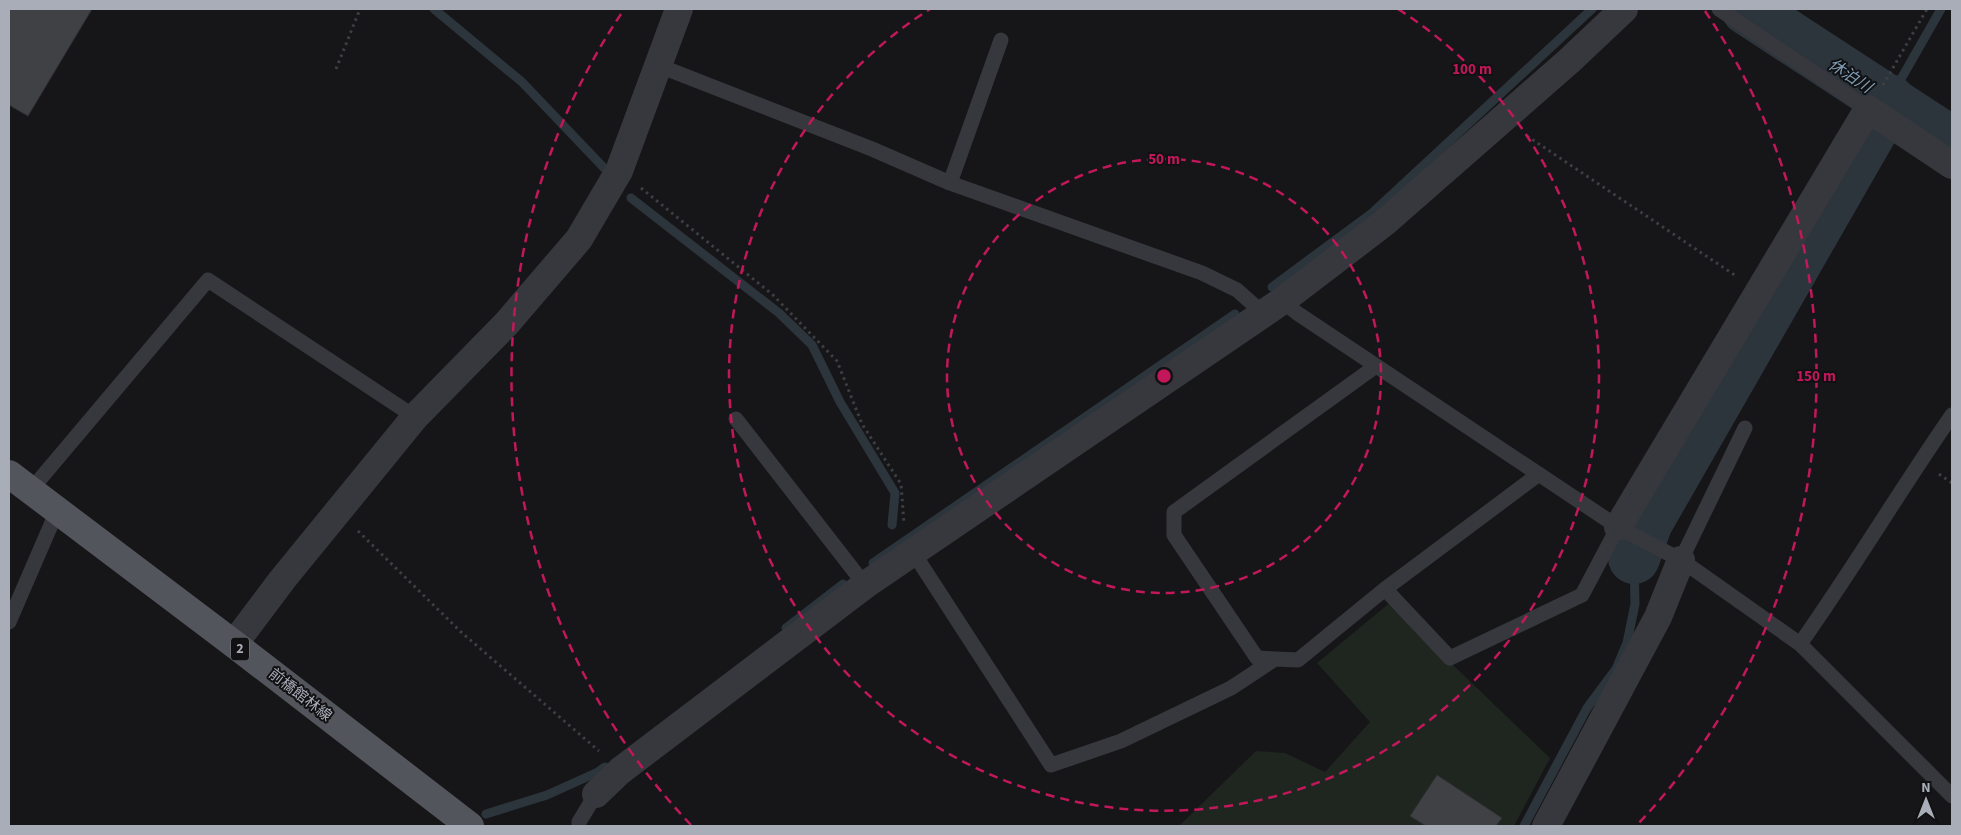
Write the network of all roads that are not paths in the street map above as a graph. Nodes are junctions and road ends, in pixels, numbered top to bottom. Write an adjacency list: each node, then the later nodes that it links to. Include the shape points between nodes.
1 (679, 9): 5 (street)
2 (1624, 9): 9 (street, via 1384,223)
3 (1719, 9): 6 (lane)
4 (1000, 40): 8 (lane)
5 (657, 65): 8 (lane); 12 (street, via 619,171 579,239 508,324)
6 (1873, 100): 7 (street); 19 (street)
7 (1952, 165)
8 (950, 182): 9 (lane, via 1202,273)
9 (1273, 308): 10 (lane); 20 (street)
10 (1376, 366): 16 (lane); 27 (lane, via 1174,512 1174,535 1257,658)
11 (1952, 415): 26 (lane)
12 (415, 417): 17 (lane, via 208,280); 25 (street)
13 (736, 419): 22 (lane)
14 (1745, 428): 21 (lane)
15 (9, 474): 17 (main road, 前橋館林線 / 2)
16 (1539, 474): 19 (lane); 23 (lane)
17 (30, 490): 18 (main road, 前橋館林線 / 2)
18 (57, 511): 24 (lane); 25 (main road, 前橋館林線 / 2)
19 (1618, 527): 21 (lane); 23 (lane, via 1582,595 1450,658)
20 (909, 540): 22 (street); 27 (lane, via 1051,765 1121,742 1231,688)
21 (1681, 560): 26 (lane); 32 (street, via 1658,618)
22 (865, 585): 28 (street, via 620,771)
23 (1385, 590): 27 (lane, via 1298,660)
24 (9, 622)
25 (234, 644): 30 (main road, 前橋館林線 / 2)
26 (1800, 644): 29 (lane)
27 (1275, 659)
28 (596, 794): 31 (lane)
29 (1952, 796)
30 (470, 826)
31 (579, 826)
32 (1546, 826)

